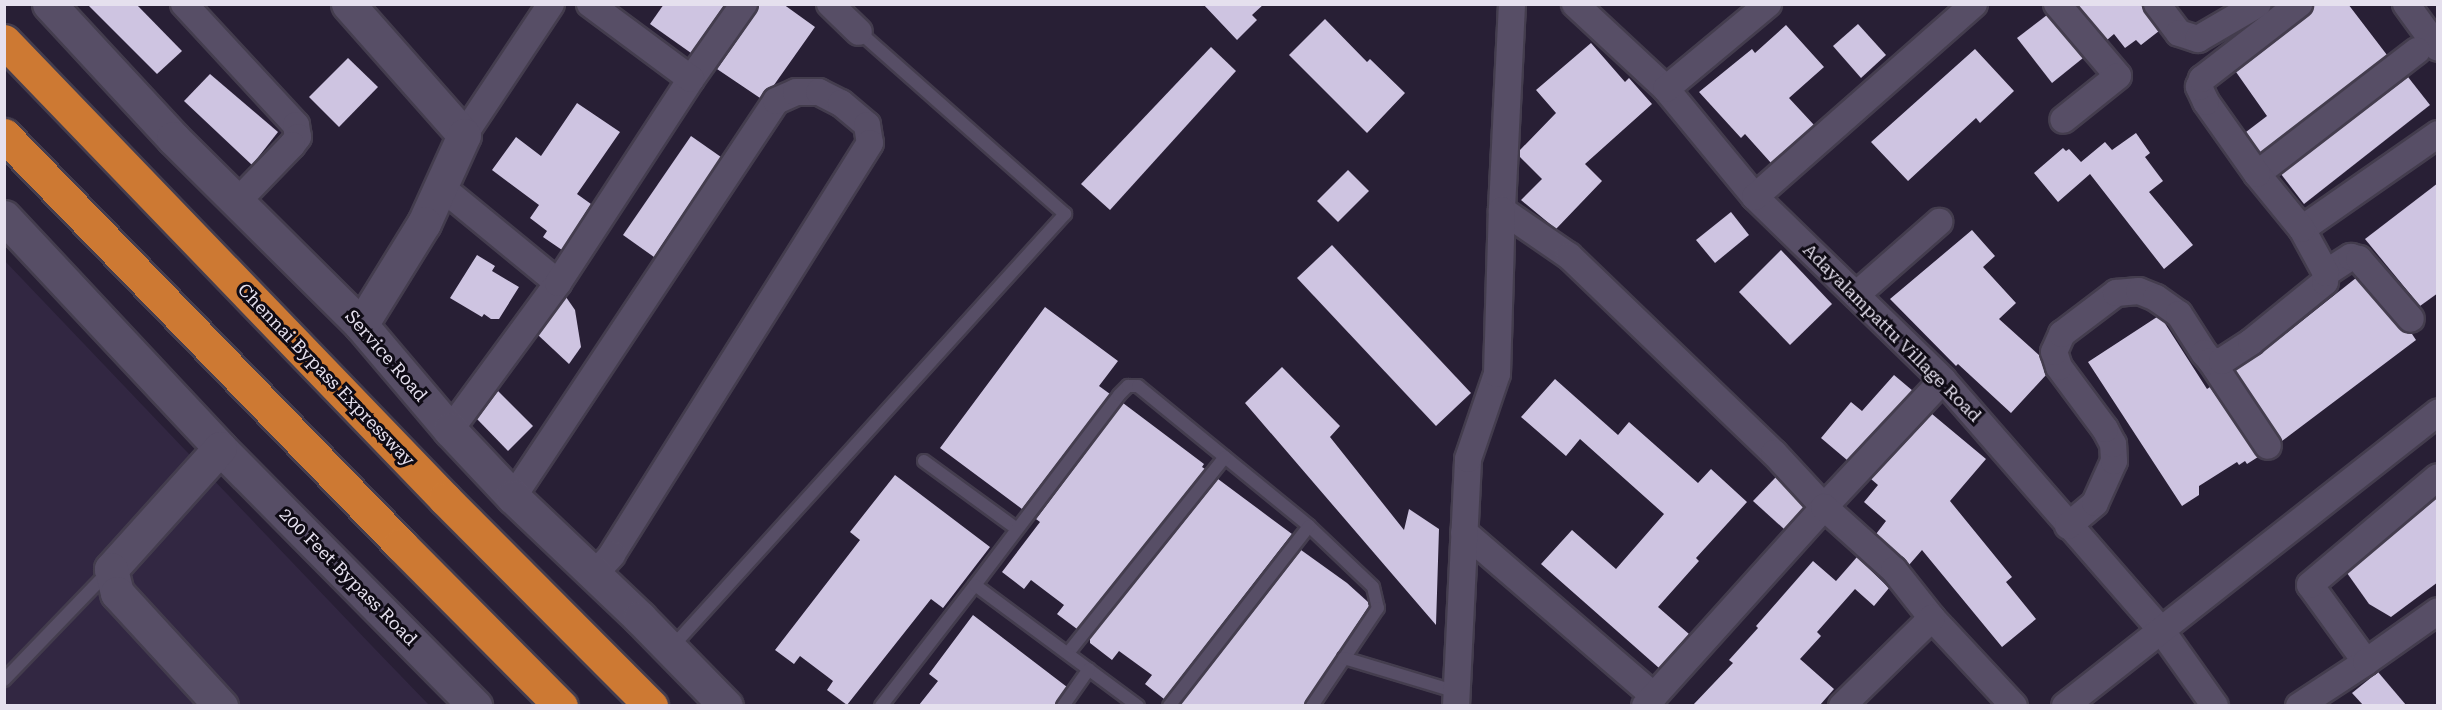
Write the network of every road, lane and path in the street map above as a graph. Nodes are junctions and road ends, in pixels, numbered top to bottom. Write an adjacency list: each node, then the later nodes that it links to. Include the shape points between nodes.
1 (49, 4): 29 (street, Service Road)
2 (184, 4): 29 (street, via 296,125 298,136 292,145)
3 (348, 4): 25 (street)
4 (551, 4): 25 (street)
5 (590, 4): 20 (street)
6 (744, 4): 20 (street)
7 (830, 4): 17 (street)
8 (1512, 4): 30 (street)
9 (1575, 4): 21 (street, Adayalampattu Village Road)
10 (1768, 4): 21 (street)
11 (1974, 4): 28 (street)
12 (2057, 4): 22 (street, via 2118,76)
13 (2157, 4): 14 (street, via 2179,33 2198,39)
14 (2258, 4)
15 (2299, 4): 26 (street, via 2202,79 2199,87)
16 (2406, 4): 19 (street)
17 (860, 32): 60 (lane, via 1065,214)
18 (4, 41): 71 (highway, Chennai Bypass Expressway, via 445,499)
19 (2427, 50): 26 (street)
20 (691, 79): 35 (street)
21 (1666, 89): 28 (street, Adayalampattu Village Road)
22 (2063, 120)
23 (2438, 134): 33 (street)
24 (4, 135): 70 (highway)
25 (464, 135): 27 (street)
26 (2257, 174): 33 (street)
27 (440, 186): 35 (street); 38 (street, via 424,223)
28 (1755, 197): 36 (street, Adayalampattu Village Road)
29 (237, 202): 38 (street, Service Road)
30 (1502, 210): 49 (street, via 1569,256 1774,453); 53 (street, via 1497,374 1468,459)
31 (4, 216): 44 (street, 200 Feet Bypass Road)
32 (1939, 222): 36 (street)
33 (2302, 229): 34 (street)
34 (2326, 273): 37 (street, via 2351,257 2359,259); 39 (street, via 2325,282 2252,342 2222,361)
35 (558, 283): 42 (street)
36 (1856, 295): 40 (street, Adayalampattu Village Road)
37 (2411, 319)
38 (361, 325): 42 (street, Service Road)
39 (2211, 361): 43 (street); 51 (street, via 2179,314 2139,291 2116,293 2062,334 2054,352 2059,367 2105,429 2113,444 2115,461 2095,503)
40 (1943, 380): 49 (street); 51 (street, Adayalampattu Village Road)
41 (2438, 412): 59 (street)
42 (450, 430): 48 (street, Service Road)
43 (2268, 446)
44 (220, 448): 55 (street); 69 (street, 200 Feet Bypass Road)
45 (1225, 457): 50 (lane); 52 (lane, via 1143,389 1128,386); 61 (lane)
46 (924, 461): 52 (lane)
47 (2438, 477): 63 (street, via 2310,585)
48 (520, 487): 54 (street, Service Road); 54 (street, via 777,101 796,92 819,92 841,103 867,125 870,143)
49 (1824, 507): 58 (street, via 1894,570); 68 (street)
50 (1309, 526): 62 (lane, via 1373,587 1377,597 1378,608); 76 (lane)
51 (2068, 526): 59 (street, Adayalampattu Village Road)
52 (1017, 530): 56 (lane)
53 (1464, 532): 66 (street); 68 (street)
54 (603, 565): 60 (street, Service Road)
55 (111, 569): 65 (lane); 67 (street, via 117,593)
56 (975, 585): 61 (lane); 73 (lane)
57 (2438, 611): 63 (street)
58 (1932, 618): 78 (street); 79 (street)
59 (2161, 630): 80 (street); 81 (street, Adayalampattu Village Road)
60 (670, 649): 72 (street, Service Road)
61 (1068, 653): 64 (lane)
62 (1344, 658): 66 (lane); 77 (lane)
63 (2366, 662): 82 (street)
64 (1089, 669): 74 (lane); 75 (lane)
65 (4, 680)
66 (1456, 699)
67 (207, 701)
68 (1649, 701)
69 (475, 705)
70 (561, 705)
71 (651, 705)
72 (726, 705)
73 (881, 705)
74 (1063, 705)
75 (1138, 705)
76 (1169, 705)
77 (1312, 705)
78 (1842, 705)
79 (2014, 705)
80 (2065, 705)
81 (2215, 705)
82 (2299, 705)

